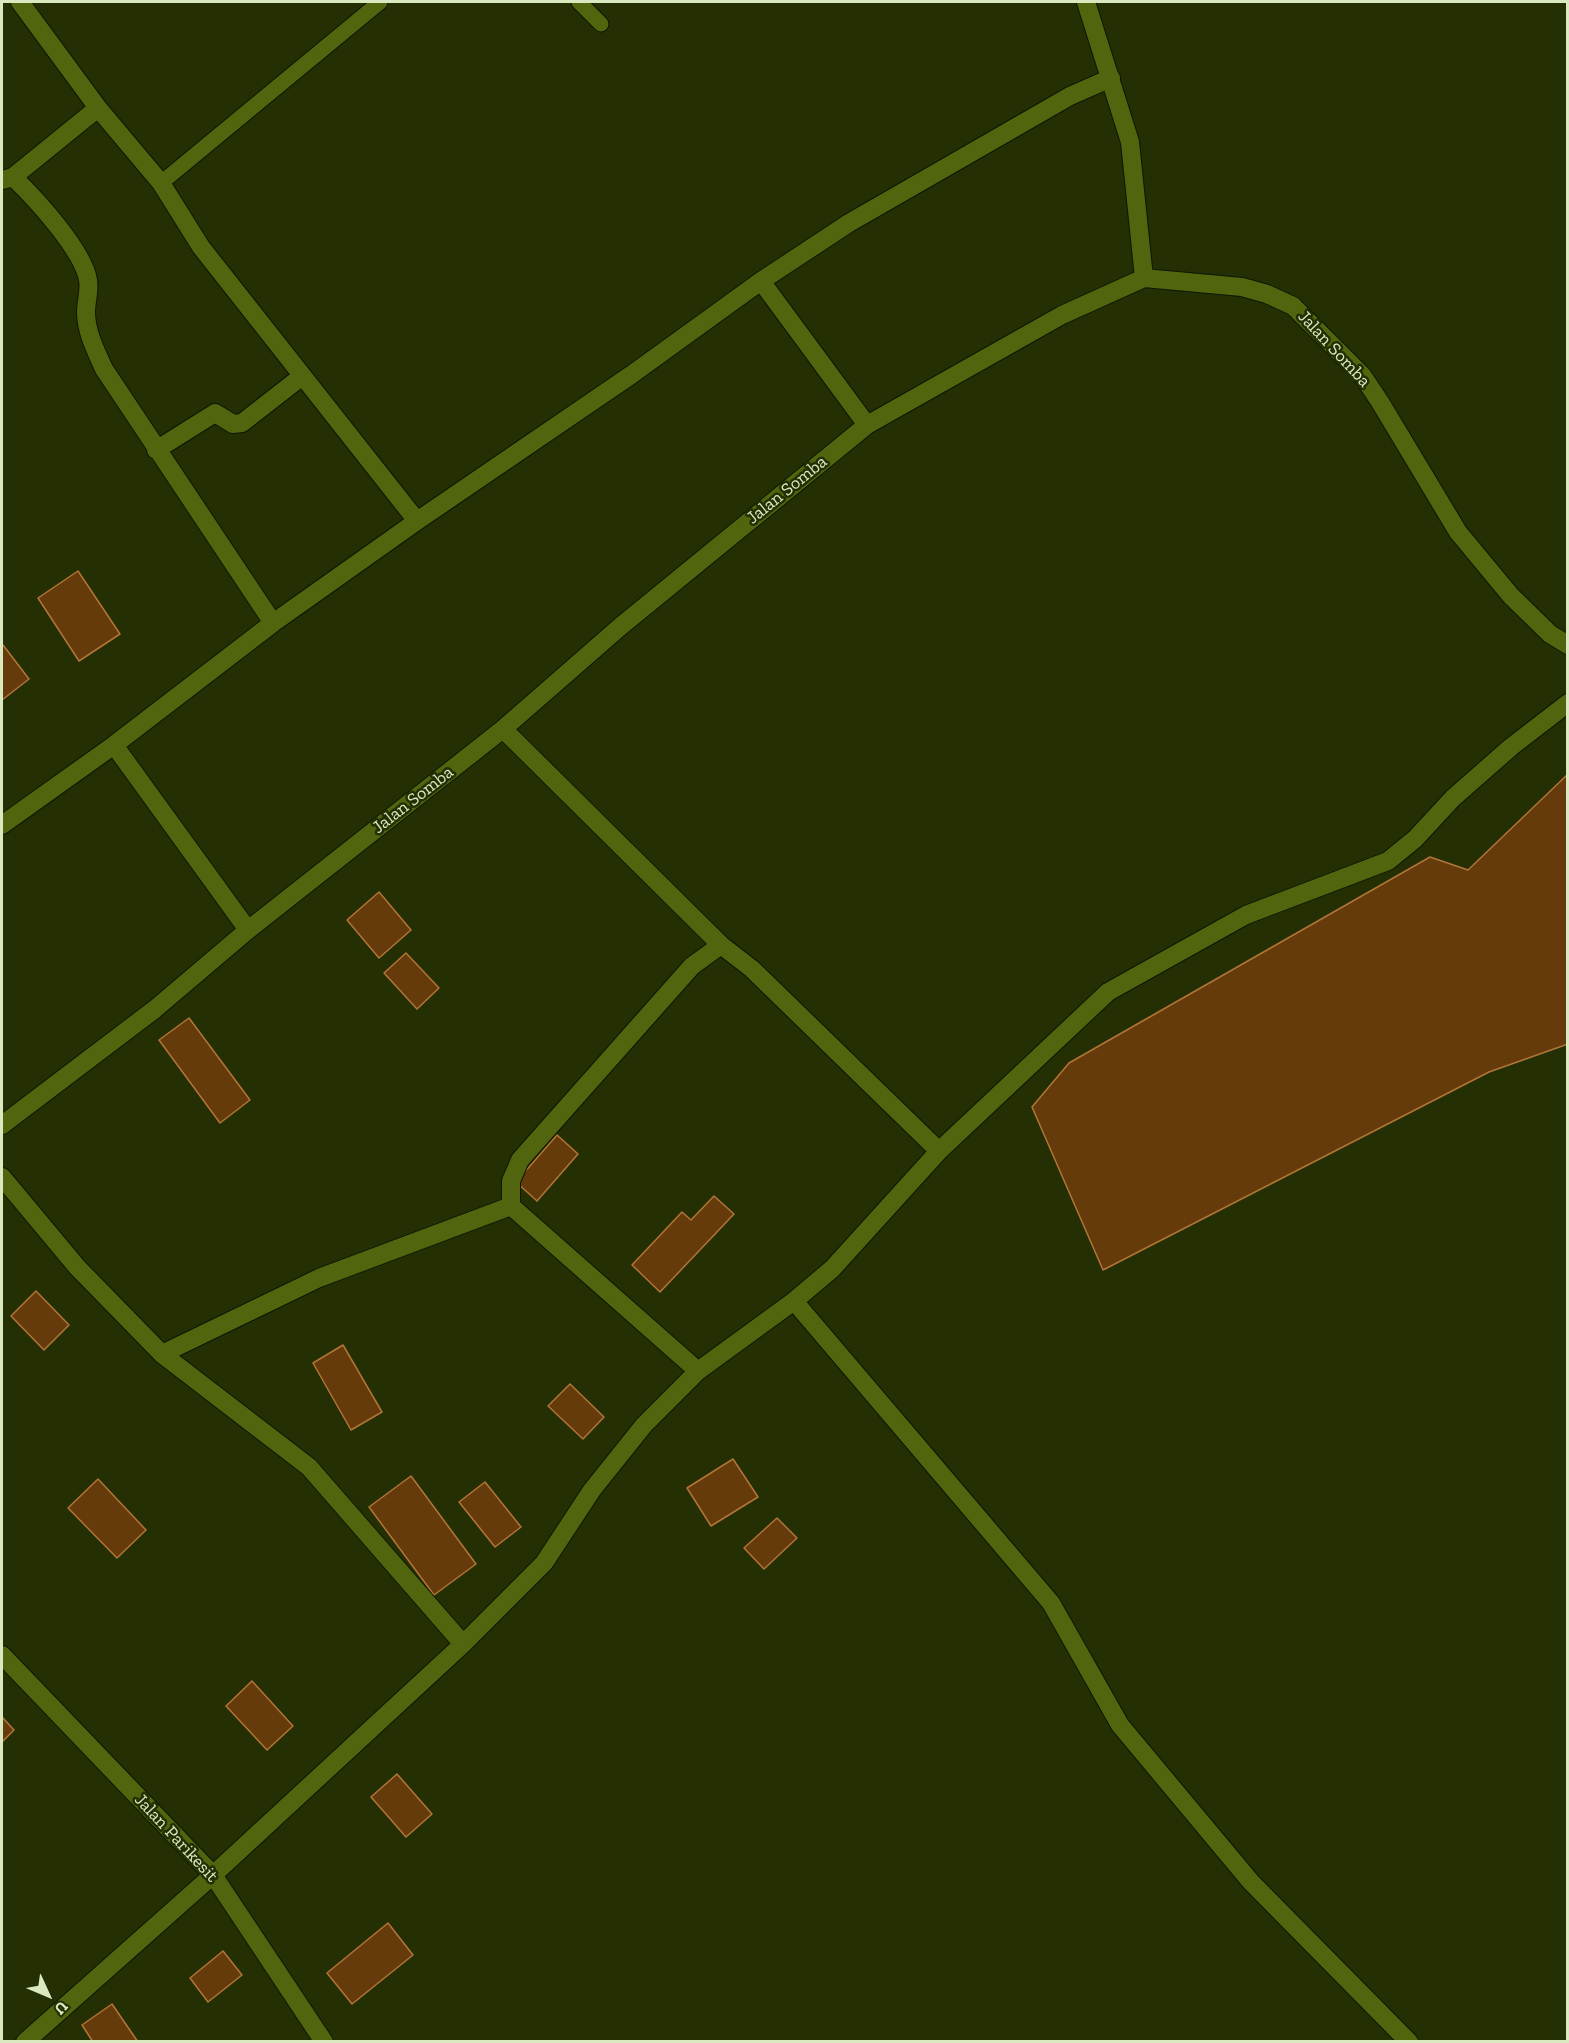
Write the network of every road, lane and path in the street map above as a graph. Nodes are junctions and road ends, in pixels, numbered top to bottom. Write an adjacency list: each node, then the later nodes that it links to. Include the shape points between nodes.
1 (20, 2): 7 (street)
2 (380, 2): 9 (lane)
3 (579, 2): 5 (lane)
4 (1086, 2): 6 (street)
5 (601, 24)
6 (1112, 78): 10 (street, via 1130,142); 11 (street, via 1070,96 859,217)
7 (98, 108): 8 (street); 9 (street)
8 (7, 178): 14 (street, via 42,204 81,263 88,278 86,313 92,344)
9 (161, 183): 12 (street, via 201,247)
10 (1144, 278): 13 (street, Jalan Somba, via 1062,315); 17 (street, Jalan Somba, via 1242,287 1293,306 1362,375 1458,532 1511,596 1550,634)
11 (761, 281): 13 (street); 15 (street)
12 (301, 377): 14 (street, via 242,423 233,424 214,412); 15 (street)
13 (867, 425): 19 (street, Jalan Somba, via 621,626)
14 (156, 450): 16 (street)
15 (417, 521): 16 (street)
16 (273, 623): 20 (street)
17 (1568, 645)
18 (1568, 703): 25 (street, via 1511,747 1388,861 1246,915 1108,992)
19 (503, 729): 22 (street, Jalan Somba); 23 (street)
20 (114, 745): 21 (street); 22 (street)
21 (2, 825)
22 (248, 930): 24 (street, Jalan Somba, via 155,1009)
23 (721, 945): 25 (street, via 752,969); 27 (street, via 692,966 520,1160 511,1181)
24 (2, 1125)
25 (939, 1151): 28 (street, via 838,1263)
26 (2, 1177): 29 (street, via 77,1268)
27 (511, 1206): 29 (street, via 319,1278); 30 (street)
28 (794, 1301): 30 (street); 36 (street, via 1051,1603 1120,1725 1251,1882)
29 (162, 1354): 31 (street, via 309,1467)
30 (698, 1371): 31 (street, via 619,1454 544,1563)
31 (463, 1644): 33 (street)
32 (2, 1655): 33 (street, Jalan Parikesit)
33 (213, 1875): 34 (street); 35 (street, Jalan Parikesit)
34 (25, 2042)
35 (324, 2042)
36 (1409, 2042)

